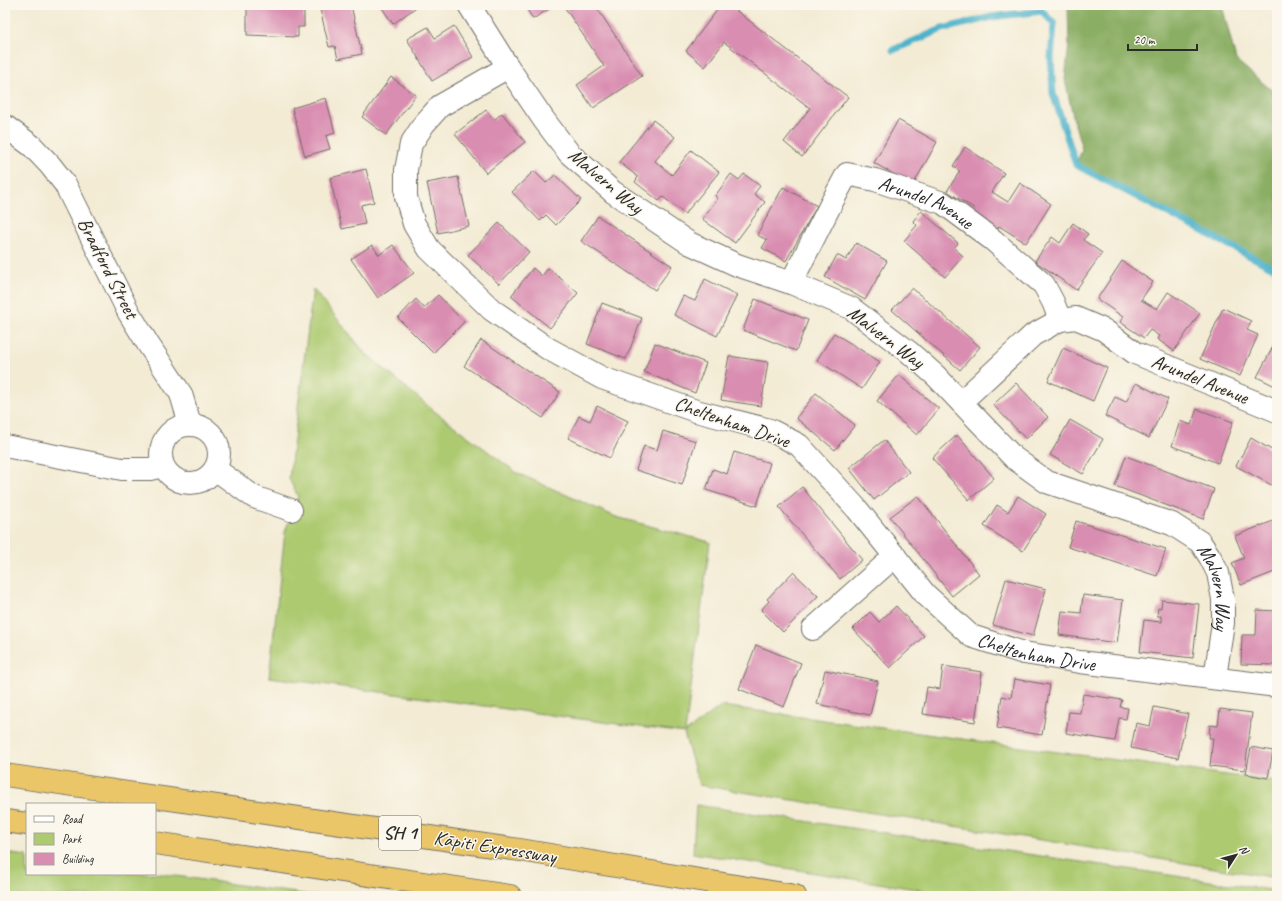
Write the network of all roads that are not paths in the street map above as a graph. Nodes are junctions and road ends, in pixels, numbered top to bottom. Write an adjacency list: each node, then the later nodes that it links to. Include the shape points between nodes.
1 (468, 5): 2 (street, Malvern Way)
2 (508, 67): 4 (street, Malvern Way, via 569,153 613,192 689,243 738,265); 13 (street, Cheltenham Drive, via 440,106 411,144 406,170 406,197 414,224 429,249 492,310 546,348 602,378 696,411 770,430 799,445 857,509)
3 (5, 126): 8 (street, Bradford Street, via 32,146 65,184 129,313 181,394)
4 (791, 284): 5 (street, Arundel Avenue, via 847,174 875,180 943,203 993,240 1044,285); 6 (street, Malvern Way, via 851,308 931,371)
5 (1060, 320): 6 (street, Arundel Avenue, via 1034,335); 7 (street, Arundel Avenue, via 1076,318 1104,330 1135,353)
6 (961, 402): 15 (street, Malvern Way, via 1014,458 1047,482 1172,524 1200,542 1218,573 1223,599)
7 (1277, 411)
8 (190, 424): 10 (street, via 179,426 163,441 160,452); 11 (street, via 200,426 216,440 219,460)
9 (5, 446): 10 (street, via 122,469 150,470)
10 (162, 466): 11 (street, via 175,480 186,484 197,483 207,478)
11 (215, 469): 12 (street, via 254,497)
12 (291, 510)
13 (895, 556): 14 (street); 15 (street, Cheltenham Drive, via 925,594 971,636 1024,653)
14 (813, 629)
15 (1215, 678): 16 (street, Cheltenham Drive)
16 (1277, 686)
17 (5, 775): 22 (highway, Kāpiti Expressway / SH 1, via 520,850)
18 (5, 821): 19 (highway)
19 (26, 824)
20 (156, 843): 21 (highway, SH 1)
21 (510, 896)
22 (795, 896)

